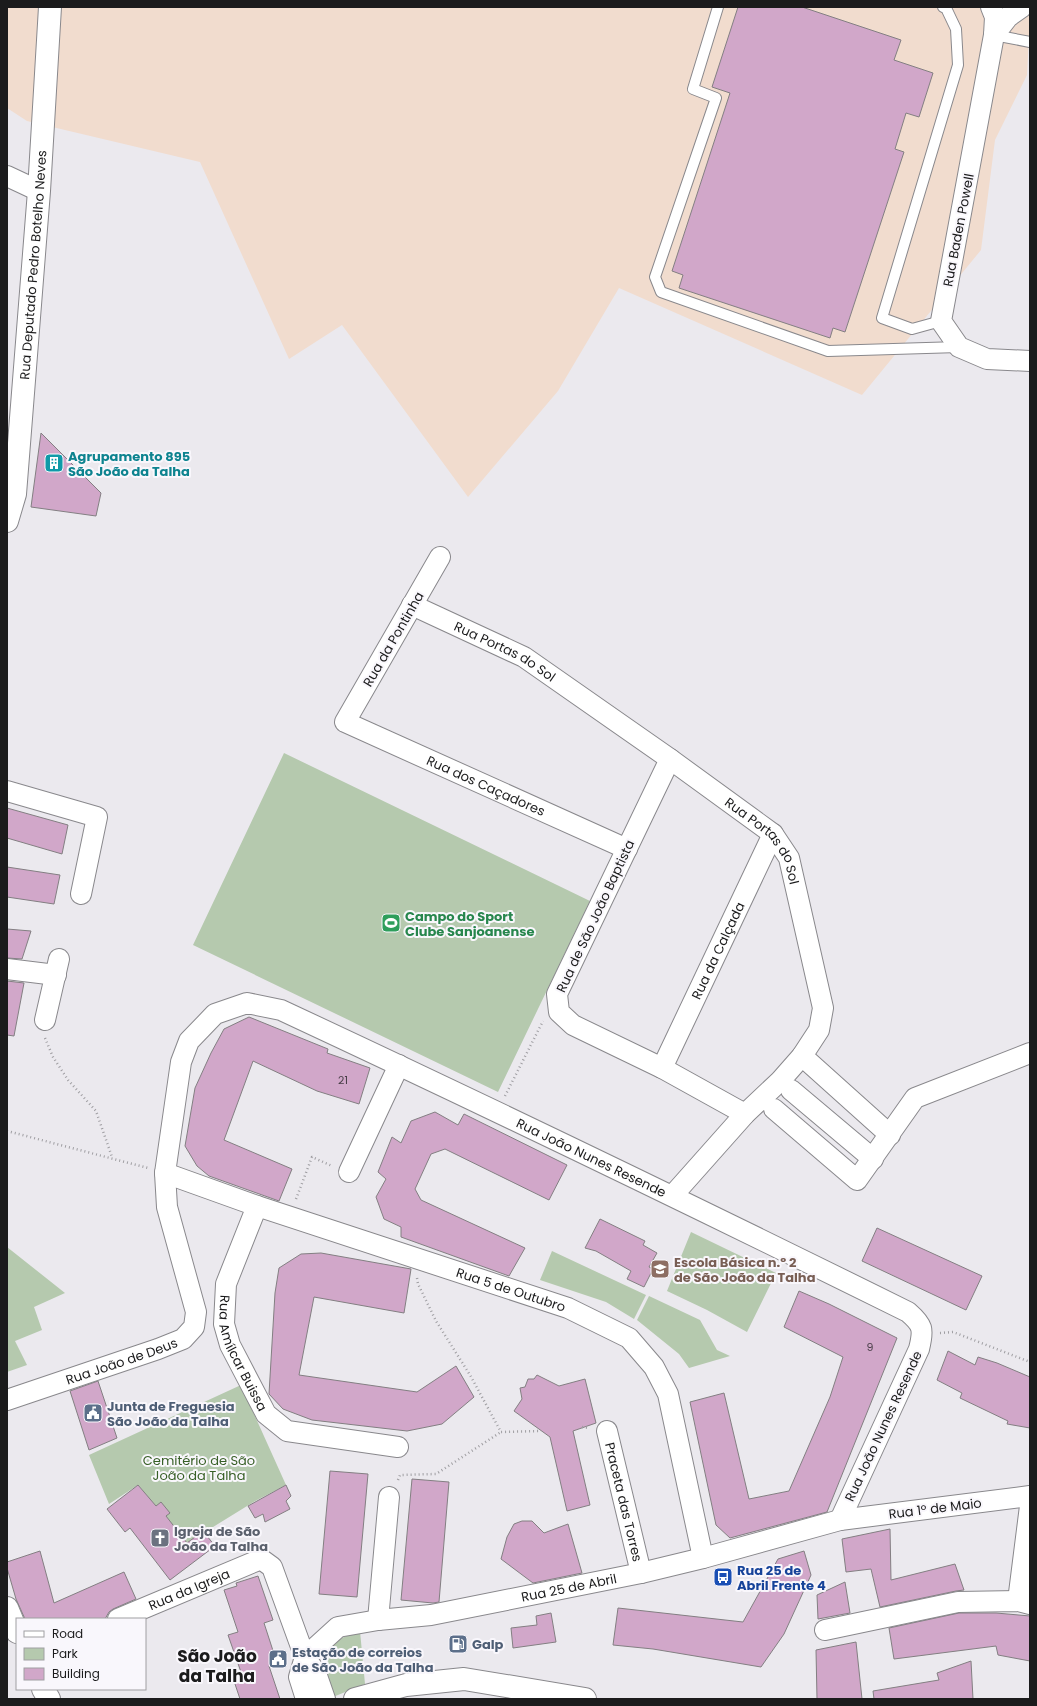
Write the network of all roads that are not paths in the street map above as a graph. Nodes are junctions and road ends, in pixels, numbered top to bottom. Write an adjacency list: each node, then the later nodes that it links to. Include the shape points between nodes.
1 (50, 7): 9 (street, Rua Deputado Pedro Botelho Neves)
2 (718, 7): 11 (lane, via 693,88 716,98 655,277 661,292 828,351)
3 (943, 7): 10 (lane, via 946,8 956,30 958,65 882,318 912,329)
4 (991, 7): 6 (street, Rua Baden Powell, via 995,18)
5 (1022, 7): 6 (street, Rua Baden Powell, via 1008,17)
6 (994, 35): 7 (lane); 10 (street, Rua Baden Powell)
7 (1030, 42)
8 (7, 176): 9 (street)
9 (39, 191): 13 (street, Rua Deputado Pedro Botelho Neves, via 15,494)
10 (941, 321): 11 (street)
11 (959, 347): 12 (street, via 987,360)
12 (1030, 362)
13 (7, 521)
14 (440, 557): 15 (street, Rua da Pontinha)
15 (412, 605): 16 (street, Rua da Pontinha); 17 (street, Rua Portas do Sol, via 524,657)
16 (345, 722): 20 (street, Rua dos Caçadores)
17 (670, 759): 19 (street, Rua Portas do Sol); 20 (street, Rua de São João Baptista)
18 (7, 791): 21 (street, via 97,817)
19 (772, 834): 25 (street, Rua Portas do Sol, via 789,858 823,1008 819,1030); 27 (street, Rua da Calçada)
20 (627, 849): 27 (street, Rua de São João Baptista, via 557,994 559,1012 573,1025)
21 (81, 894)
22 (7, 969): 23 (street, via 58,967)
23 (45, 1020)
24 (1030, 1053): 31 (street, via 915,1098)
25 (802, 1056): 30 (street, Rua Portas do Sol); 31 (street)
26 (399, 1065): 33 (street); 34 (street, Rua João Nunes Resende, via 281,1010 247,1003 215,1014 189,1041 181,1062); 35 (street, Rua João Nunes Resende)
27 (662, 1068): 30 (street, Rua de São João Baptista)
28 (791, 1090): 32 (street)
29 (774, 1109): 32 (street, via 857,1180)
30 (745, 1114): 35 (street, Rua Portas do Sol)
31 (890, 1135): 32 (street)
32 (873, 1159)
33 (349, 1172)
34 (165, 1173): 36 (street, Rua 5 de Outubro); 37 (street, Rua João de Deus, via 167,1207 196,1312 194,1327 183,1340)
35 (673, 1195): 43 (street, Rua João Nunes Resende, via 908,1312 920,1322 923,1334 919,1349)
36 (257, 1206): 39 (street, Rua Amílcar Buissa, via 226,1284 224,1324 230,1345 266,1414 287,1430); 44 (street, Rua 5 de Outubro, via 568,1308 629,1338 654,1367 668,1394)
37 (7, 1400)
38 (607, 1431): 45 (street, Praceta das Torres)
39 (398, 1447)
40 (1030, 1496): 43 (street, Rua 1º de Maio)
41 (389, 1498): 49 (street)
42 (1030, 1506): 46 (street)
43 (840, 1520): 44 (street, Rua 25 de Abril)
44 (703, 1558): 45 (street, Rua 25 de Abril)
45 (640, 1573): 49 (street, Rua 25 de Abril, via 431,1615)
46 (1024, 1603): 51 (street, via 958,1602)
47 (7, 1608): 50 (street)
48 (121, 1618): 52 (street, Rua da Igreja, via 266,1563)
49 (378, 1620): 52 (street, Rua 25 de Abril, via 338,1627)
50 (16, 1630)
51 (825, 1630)
52 (305, 1657): 55 (street, via 299,1677); 56 (street, Rua da Igreja, via 316,1673)
53 (44, 1690): 54 (street)
54 (49, 1699)
55 (306, 1699)
56 (325, 1699)
57 (355, 1699): 58 (street, via 406,1685 464,1680)
58 (584, 1699)

